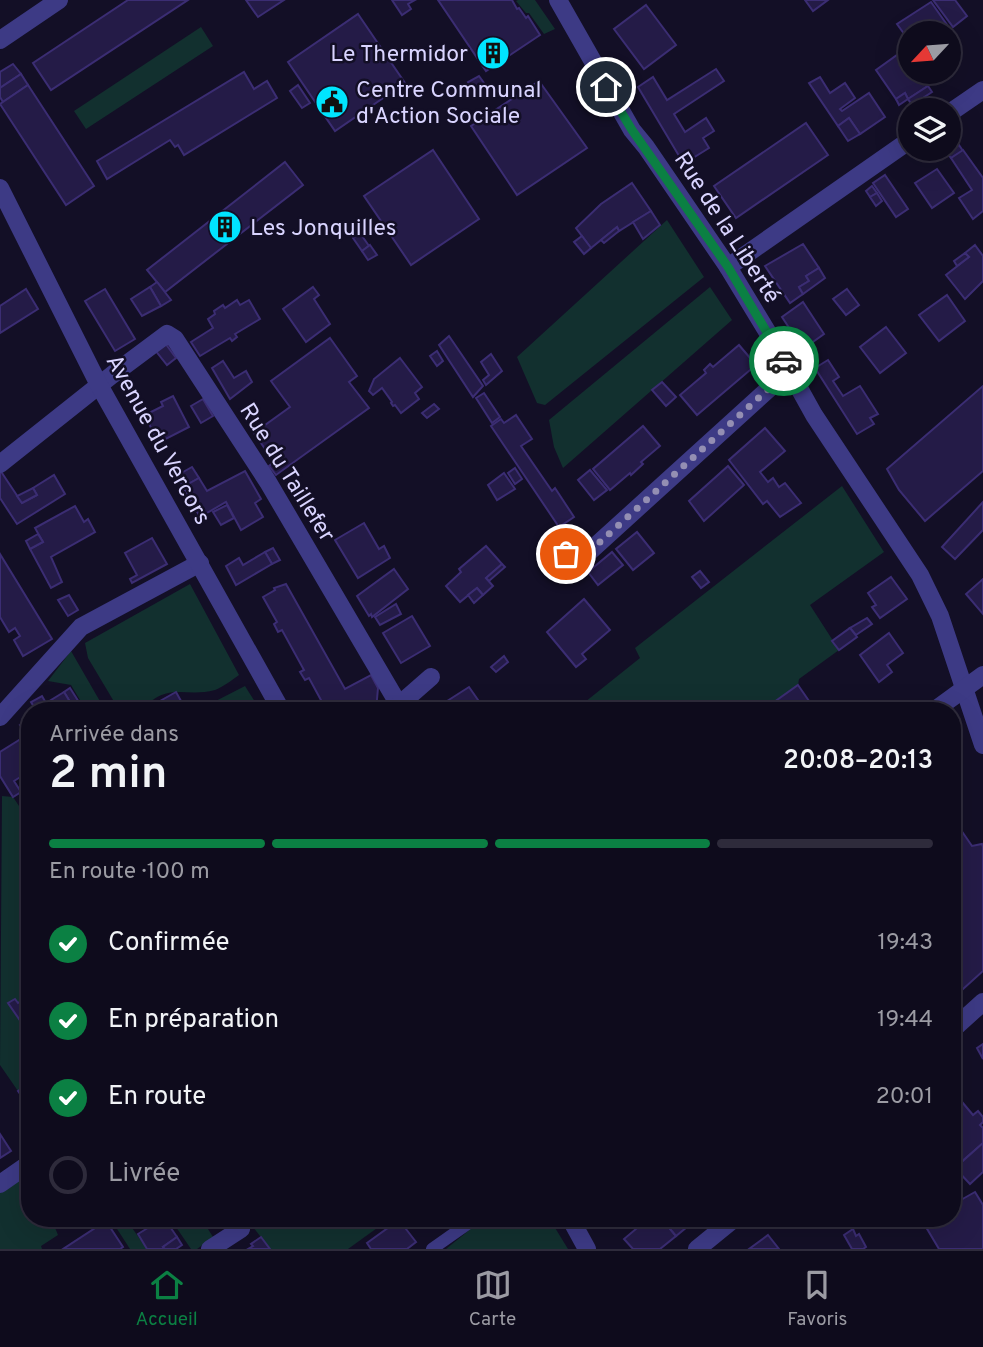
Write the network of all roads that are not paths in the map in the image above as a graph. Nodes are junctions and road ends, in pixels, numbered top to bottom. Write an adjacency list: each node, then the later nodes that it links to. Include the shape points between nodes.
1 (59, 0): 3 (street)
2 (558, 0): 8 (street, Rue de la Liberté, via 625,120)
3 (0, 40)
4 (983, 90): 5 (street)
5 (961, 105)
6 (898, 149): 8 (street)
7 (0, 188): 10 (street, Avenue du Vercors)
8 (728, 267): 9 (street, Rue de la Liberté)
9 (791, 374): 12 (street, via 774,384 589,552); 16 (street, Rue de la Liberté, via 934,599)
10 (99, 385): 11 (street); 13 (street, Avenue du Vercors); 18 (street, Rue du Taillefer, via 167,334 175,339 268,482)
11 (0, 464)
12 (566, 554)
13 (200, 563): 17 (street, Avenue du Vercors); 21 (street, via 81,627)
14 (983, 675): 16 (street)
15 (431, 677): 19 (street)
16 (965, 688): 20 (street); 22 (street, Rue de la Liberté)
17 (277, 702)
18 (392, 702)
19 (402, 702)
20 (946, 702)
21 (0, 717)
22 (983, 746)
23 (983, 1002): 24 (street)
24 (961, 1022)
25 (21, 1169): 26 (street)
26 (0, 1184)
27 (463, 1227): 32 (lane)
28 (574, 1227): 33 (street)
29 (724, 1227): 34 (street)
30 (241, 1228): 31 (street)
31 (210, 1249)
32 (432, 1249)
33 (587, 1249)
34 (697, 1249)

